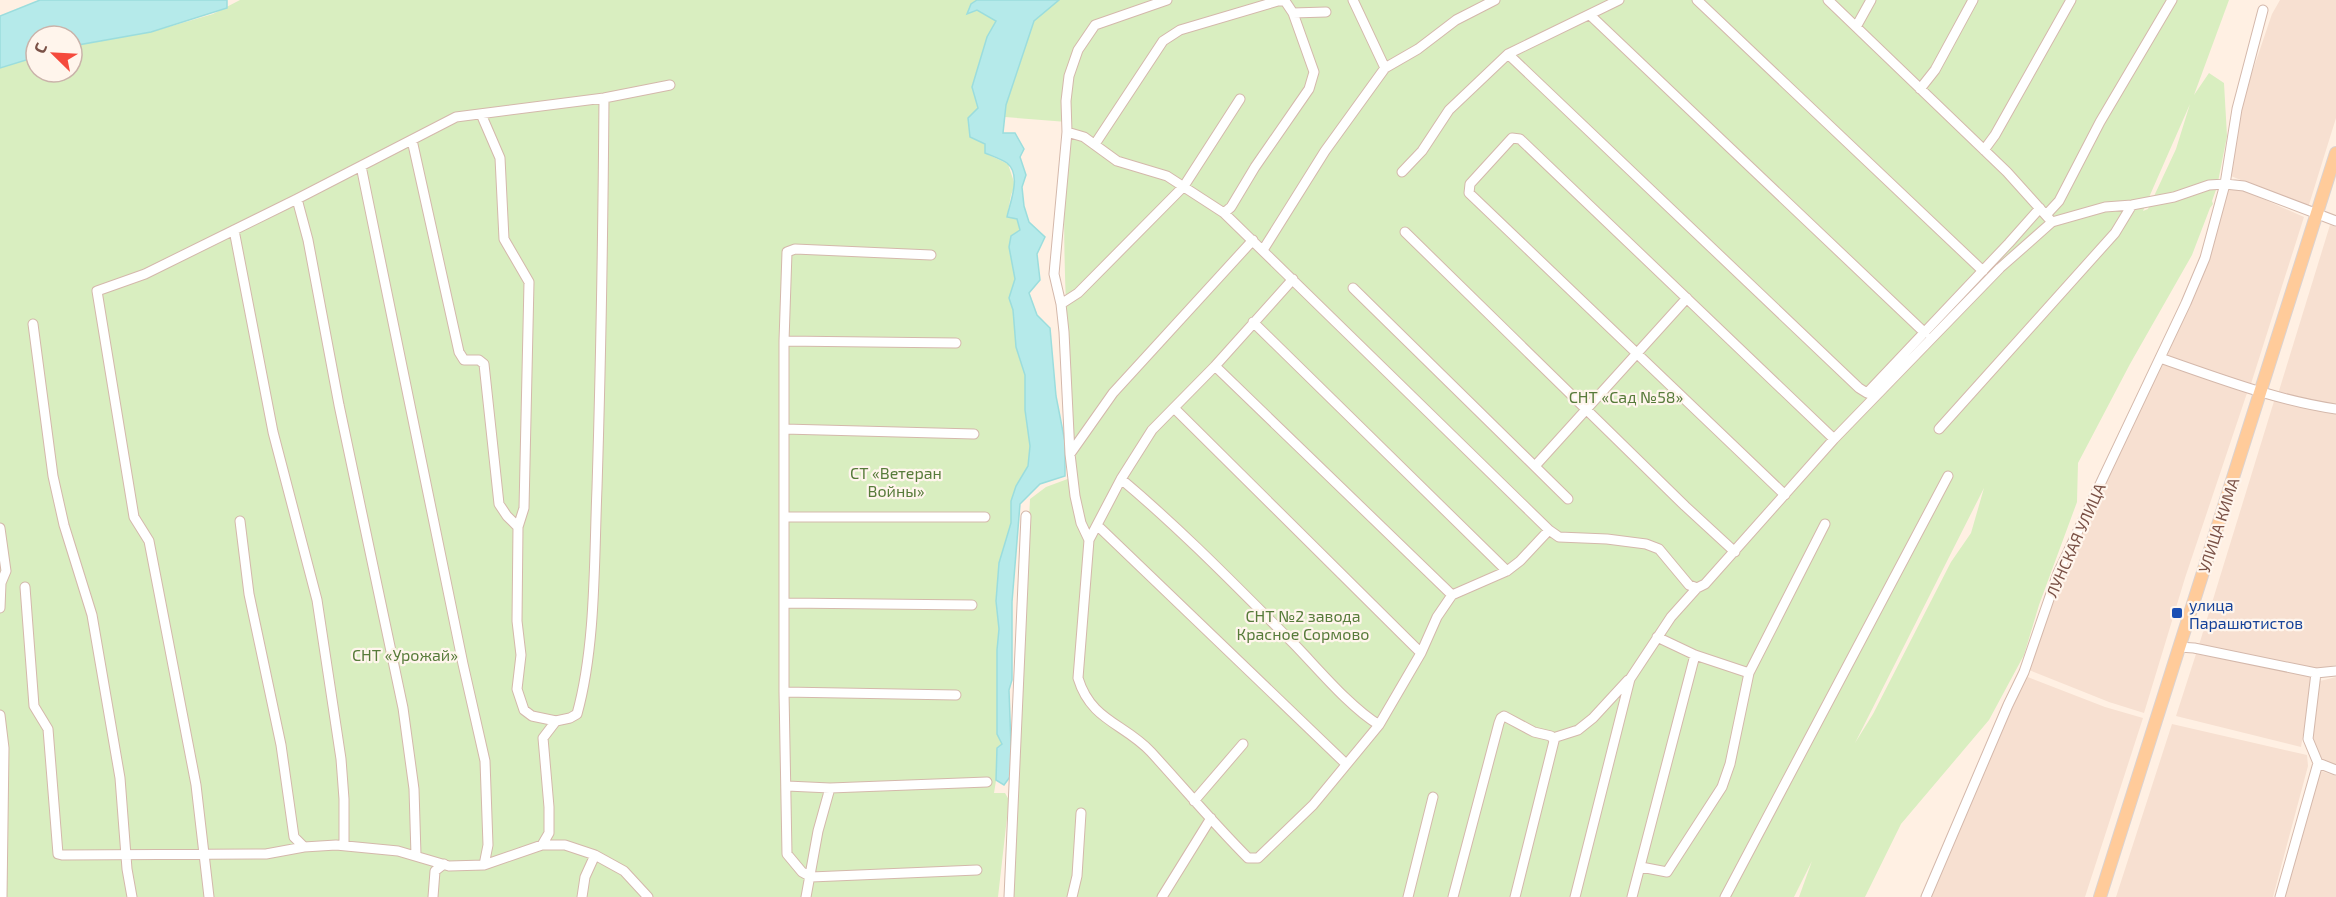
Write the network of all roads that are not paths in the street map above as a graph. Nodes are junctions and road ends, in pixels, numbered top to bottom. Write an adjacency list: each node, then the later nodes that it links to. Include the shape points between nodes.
1 (1167, 0): 23 (street, via 1095,24 1078,50 1069,76)
2 (1353, 0): 17 (street)
3 (1495, 0): 17 (street, via 1456,20)
4 (1697, 0): 43 (street)
5 (1828, 0): 15 (street)
6 (1871, 0): 15 (street)
7 (1973, 0): 19 (street, via 1935,70)
8 (2071, 0): 26 (street)
9 (2172, 0): 35 (street, via 2100,122 2060,201)
10 (1612, 1): 14 (street)
11 (2263, 10): 30 (street, ЛУНСКАЯ УЛИЦА, via 2236,109)
12 (1326, 12): 13 (street)
13 (1293, 13): 25 (street, via 1285,1 1278,1 1190,26 1163,41); 34 (street, via 1314,72 1309,89)
14 (1590, 15): 16 (street); 50 (street)
15 (1856, 27): 19 (street)
16 (1508, 54): 29 (street, via 1449,110 1422,151); 50 (street, via 1859,388 1870,391)
17 (1385, 68): 41 (street, via 1325,151)
18 (670, 85): 20 (street)
19 (1920, 88): 26 (street)
20 (604, 98): 22 (street); 99 (street, via 594,586 583,693 577,714)
21 (1240, 99): 31 (street)
22 (481, 114): 24 (street, via 456,117); 75 (street, via 500,158 504,239 529,282 524,508)
23 (1067, 132): 25 (street); 47 (street, via 1054,274)
24 (412, 140): 28 (street); 75 (street, via 459,352 464,360 484,364 499,504)
25 (1095, 144): 31 (street, via 1117,161 1167,176)
26 (1984, 150): 35 (street)
27 (2336, 153): 36 (main road, УЛИЦА КИМА)
28 (361, 166): 32 (street); 121 (street, via 485,761 488,845)
29 (1402, 172)
30 (2225, 184): 33 (street); 36 (street, via 2244,186); 54 (street, ЛУНСКАЯ УЛИЦА, via 2205,258)
31 (1184, 186): 34 (street); 47 (street, via 1078,293)
32 (297, 199): 38 (street); 118 (street, via 403,708 414,789)
33 (2132, 206): 35 (street); 61 (street, via 2115,233)
34 (1224, 213): 40 (street)
35 (2046, 215): 43 (street); 63 (street, via 2000,268)
36 (2317, 215): 37 (street); 56 (main road, УЛИЦА КИМА)
37 (2336, 221)
38 (234, 230): 113 (street, via 273,432 317,600 341,759); 116 (street, via 144,274 97,291 134,517 149,541 196,785)
39 (1406, 232): 59 (street)
40 (1253, 240): 41 (street); 64 (street, via 1113,393)
41 (1263, 250): 44 (street)
42 (931, 255): 51 (street, via 795,249 786,252)
43 (1983, 271): 50 (street)
44 (1293, 279): 48 (street); 78 (street)
45 (1353, 288): 65 (street)
46 (1687, 298): 53 (street); 53 (street, via 1520,139 1512,138 1470,184 1469,193); 63 (street)
47 (1061, 304): 64 (street)
48 (1253, 322): 55 (street); 81 (street)
49 (33, 324): 117 (street, via 53,476 92,615 120,778)
50 (1925, 333)
51 (784, 341): 52 (street); 60 (street)
52 (956, 343)
53 (1637, 353): 59 (street); 68 (street)
54 (2160, 358): 56 (street); 141 (street, ЛУНСКАЯ УЛИЦА, via 2058,573 2024,672)
55 (1215, 366): 57 (street); 84 (street)
56 (2261, 392): 58 (street); 89 (main road, УЛИЦА КИМА)
57 (1174, 408): 67 (street, via 1152,430); 90 (street)
58 (2336, 409)
59 (1586, 410): 65 (street); 80 (street)
60 (784, 429): 62 (street); 71 (street)
61 (1939, 429)
62 (974, 434)
63 (1834, 439): 68 (street)
64 (1070, 454): 79 (street, via 1081,523)
65 (1535, 466): 69 (street)
66 (1948, 476): 140 (street)
67 (1121, 479): 76 (street); 100 (street, via 1167,518)
68 (1785, 495): 80 (street)
69 (1568, 499)
70 (1026, 516): 132 (street)
71 (786, 517): 72 (street); 85 (street)
72 (984, 517)
73 (240, 521): 115 (street, via 249,594 281,745 294,837)
74 (1825, 524): 93 (street)
75 (518, 526): 99 (street, via 517,621 521,655 517,689 524,710 532,716)
76 (1098, 526): 79 (street); 104 (street)
77 (0, 528): 87 (street, via 6,571 1,583)
78 (1549, 530): 81 (street); 83 (street, via 1559,537 1607,539 1659,549 1689,585)
79 (1089, 540): 110 (street, via 1078,655 1082,692 1092,707 1149,750)
80 (1735, 552): 83 (street)
81 (1507, 571): 84 (street)
82 (25, 587): 117 (street, via 34,706 48,729 58,854)
83 (1697, 588): 88 (street)
84 (1452, 595): 90 (street)
85 (786, 603): 86 (street); 96 (street)
86 (972, 604)
87 (0, 608)
88 (1657, 637): 91 (street); 95 (street)
89 (2179, 647): 94 (street); 142 (main road, УЛИЦА КИМА)
90 (1421, 653): 100 (street)
91 (1695, 655): 93 (street); 122 (street)
92 (2336, 671): 94 (street)
93 (1749, 673): 122 (street, via 1722,787 1667,872)
94 (2316, 674): 103 (street, via 2308,739)
95 (1630, 679): 101 (street, via 1578,730); 138 (street)
96 (784, 692): 97 (street); 107 (street)
97 (956, 695)
98 (0, 715): 125 (street, via 4,748)
99 (556, 721): 114 (street, via 543,738 549,832)
100 (1379, 724): 104 (street)
101 (1553, 738): 136 (street, via 1508,717 1500,718); 137 (street)
102 (1243, 744): 110 (street)
103 (2318, 763): 105 (street); 143 (street)
104 (1346, 764): 112 (street, via 1313,805 1258,858 1248,858)
105 (2336, 770)
106 (987, 782): 108 (street)
107 (787, 786): 108 (street); 124 (street, via 788,854)
108 (830, 788): 124 (street)
109 (1433, 797): 135 (street)
110 (1194, 801): 112 (street)
111 (1081, 813): 133 (street)
112 (1210, 818): 134 (street)
113 (344, 845): 115 (street); 118 (street)
114 (542, 845): 119 (street, via 565,845); 121 (street)
115 (304, 847): 116 (street, via 266,854)
116 (202, 853): 117 (street); 127 (street)
117 (126, 855): 126 (street)
118 (416, 855): 120 (street)
119 (595, 855): 129 (street, via 585,877); 130 (street, via 624,871)
120 (444, 864): 121 (street); 128 (street, via 435,872)
121 (484, 865)
122 (1641, 867): 139 (street)
123 (977, 870): 124 (street)
124 (810, 877): 131 (street)
125 (2, 897)
126 (132, 897)
127 (209, 897)
128 (433, 897)
129 (582, 897)
130 (648, 897)
131 (806, 897)
132 (1008, 897)
133 (1072, 897)
134 (1161, 897)
135 (1408, 897)
136 (1453, 897)
137 (1515, 897)
138 (1575, 897)
139 (1632, 897)
140 (1725, 897)
141 (1926, 897)
142 (2100, 897)
143 (2280, 897)

